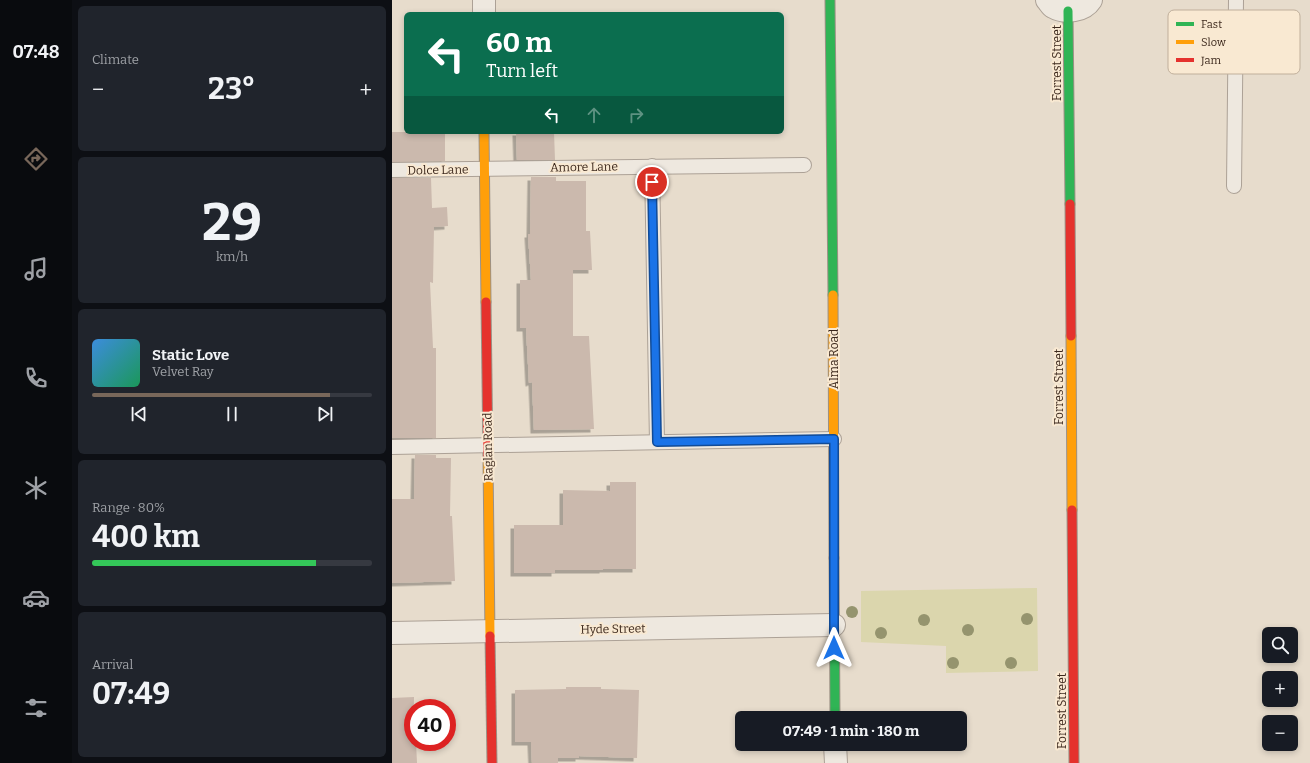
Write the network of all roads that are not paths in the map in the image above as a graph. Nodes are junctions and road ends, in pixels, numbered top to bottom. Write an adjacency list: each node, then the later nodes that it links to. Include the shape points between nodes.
1 (484, 0): 8 (street)
2 (830, 0): 16 (street, Alma Road)
3 (1047, 0): 7 (street, via 1054,7)
4 (1091, 0): 7 (street, via 1080,9)
5 (1236, 0): 6 (lane)
6 (1236, 10)
7 (1068, 11): 27 (street, Forrest Street)
8 (484, 12)
9 (1235, 74): 15 (lane)
10 (484, 134): 13 (street, Raglan Road)
11 (804, 165): 12 (lane, Amore Lane)
12 (652, 166): 13 (lane, Amore Lane); 17 (lane)
13 (484, 169): 14 (lane, Dolce Lane); 18 (street, Raglan Road)
14 (392, 170)
15 (1234, 186)
16 (834, 439): 17 (lane); 20 (street, Alma Road)
17 (657, 442): 18 (lane)
18 (488, 445): 19 (lane); 21 (street, Raglan Road)
19 (392, 447)
20 (834, 625): 21 (street, Hyde Street); 23 (street, Alma Road)
21 (490, 631): 22 (street, Hyde Street); 25 (street, Raglan Road)
22 (392, 633)
23 (835, 711)
24 (835, 751): 26 (street)
25 (492, 763)
26 (836, 763)
27 (1074, 763)

